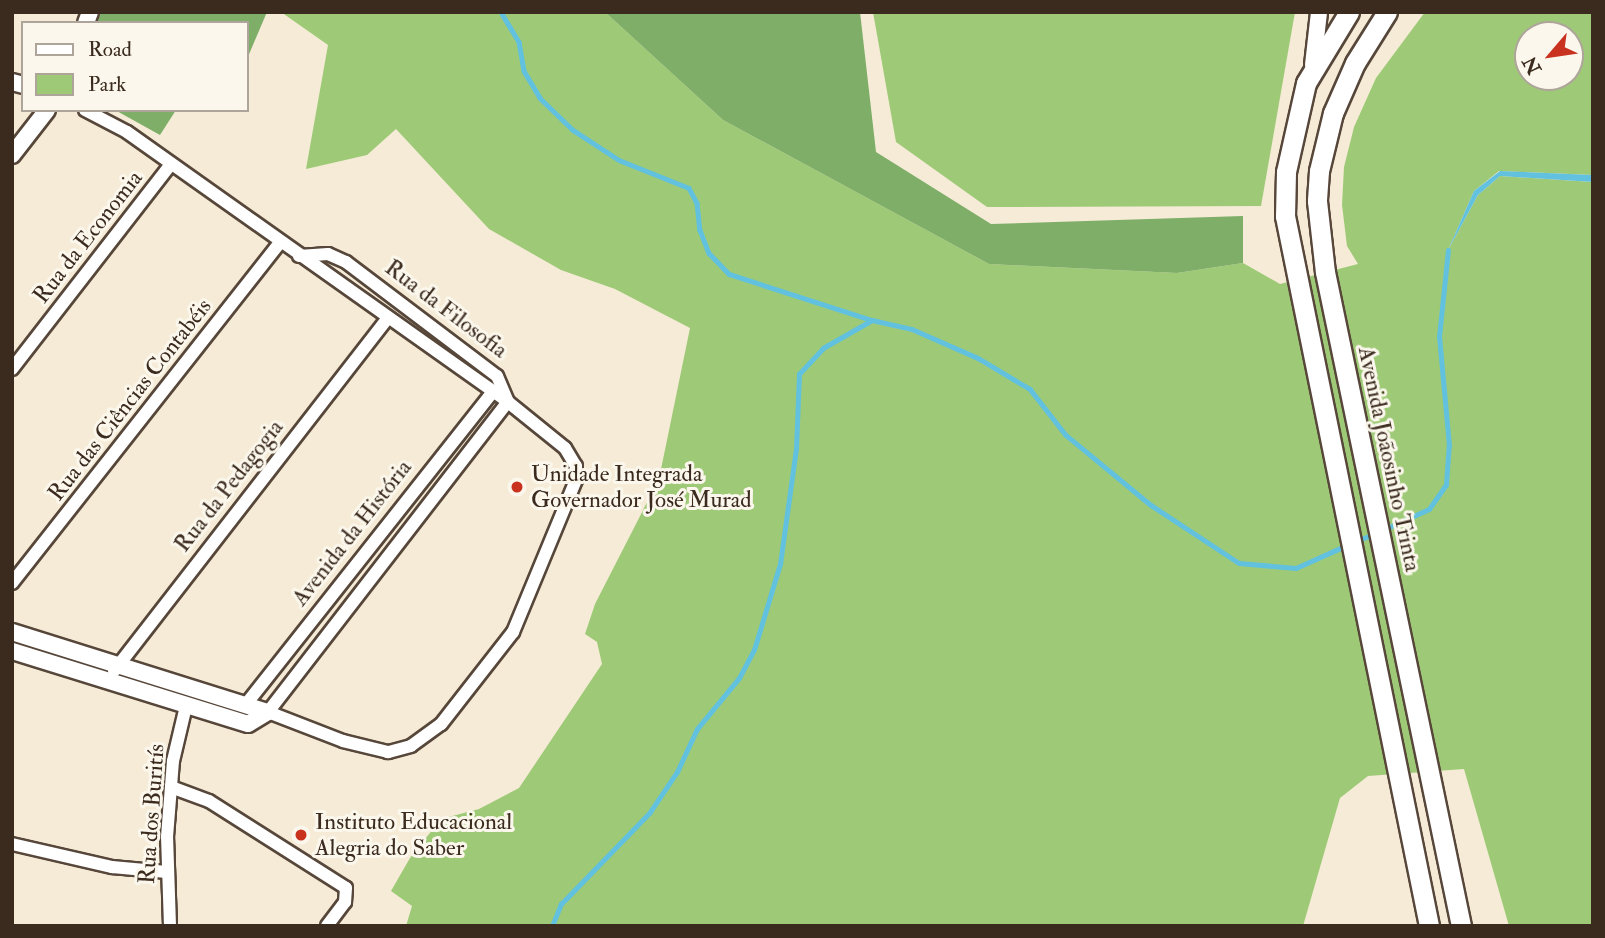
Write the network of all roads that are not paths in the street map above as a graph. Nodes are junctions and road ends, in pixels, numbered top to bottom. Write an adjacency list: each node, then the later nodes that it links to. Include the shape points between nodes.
1 (1320, 12): 4 (street)
2 (1349, 12): 4 (main road)
3 (1388, 12): 27 (main road, Avenida Joãosinho Trinta, via 1355,63 1324,144 1317,201 1325,272)
4 (1313, 66): 25 (main road, via 1297,111 1286,172 1285,216)
5 (45, 112): 7 (street)
6 (88, 112): 8 (street, Rua da Filosofia)
7 (12, 155)
8 (171, 164): 9 (street, Rua da Filosofia); 12 (street, Rua da Economia)
9 (281, 242): 10 (street, Rua da Filosofia); 15 (street, Rua das Ciências Contabéis)
10 (299, 256): 11 (street, Rua da Filosofia); 14 (street, Rua da Filosofia, via 328,254 346,262 497,376)
11 (387, 319): 13 (street, Rua da Filosofia); 18 (street, Rua da Pedagogia)
12 (12, 369)
13 (493, 392): 14 (street, Rua da Filosofia); 20 (street, Avenida da História)
14 (508, 402): 22 (street, Avenida da História); 22 (street, via 565,448 576,466 576,480 513,632 478,679 441,724 395,752 343,741)
15 (12, 583)
16 (12, 632): 18 (street)
17 (12, 651): 19 (street)
18 (116, 665): 19 (street, Rua da Pedagogia); 20 (street)
19 (110, 681): 21 (street)
20 (247, 703): 22 (street)
21 (186, 706): 22 (street, via 248,724); 23 (street, Rua dos Buritís)
22 (268, 712)
23 (171, 788): 26 (street, Rua dos Buritís); 29 (street, via 209,802 346,888 345,902)
24 (12, 844): 26 (street, via 112,867)
25 (1416, 863): 30 (main road); 31 (main road)
26 (167, 872): 28 (street, Rua dos Buritís)
27 (1451, 875): 32 (main road, Avenida Joãosinho Trinta); 33 (main road)
28 (170, 926)
29 (327, 926)
30 (1419, 926)
31 (1429, 926)
32 (1461, 926)
33 (1472, 926)

